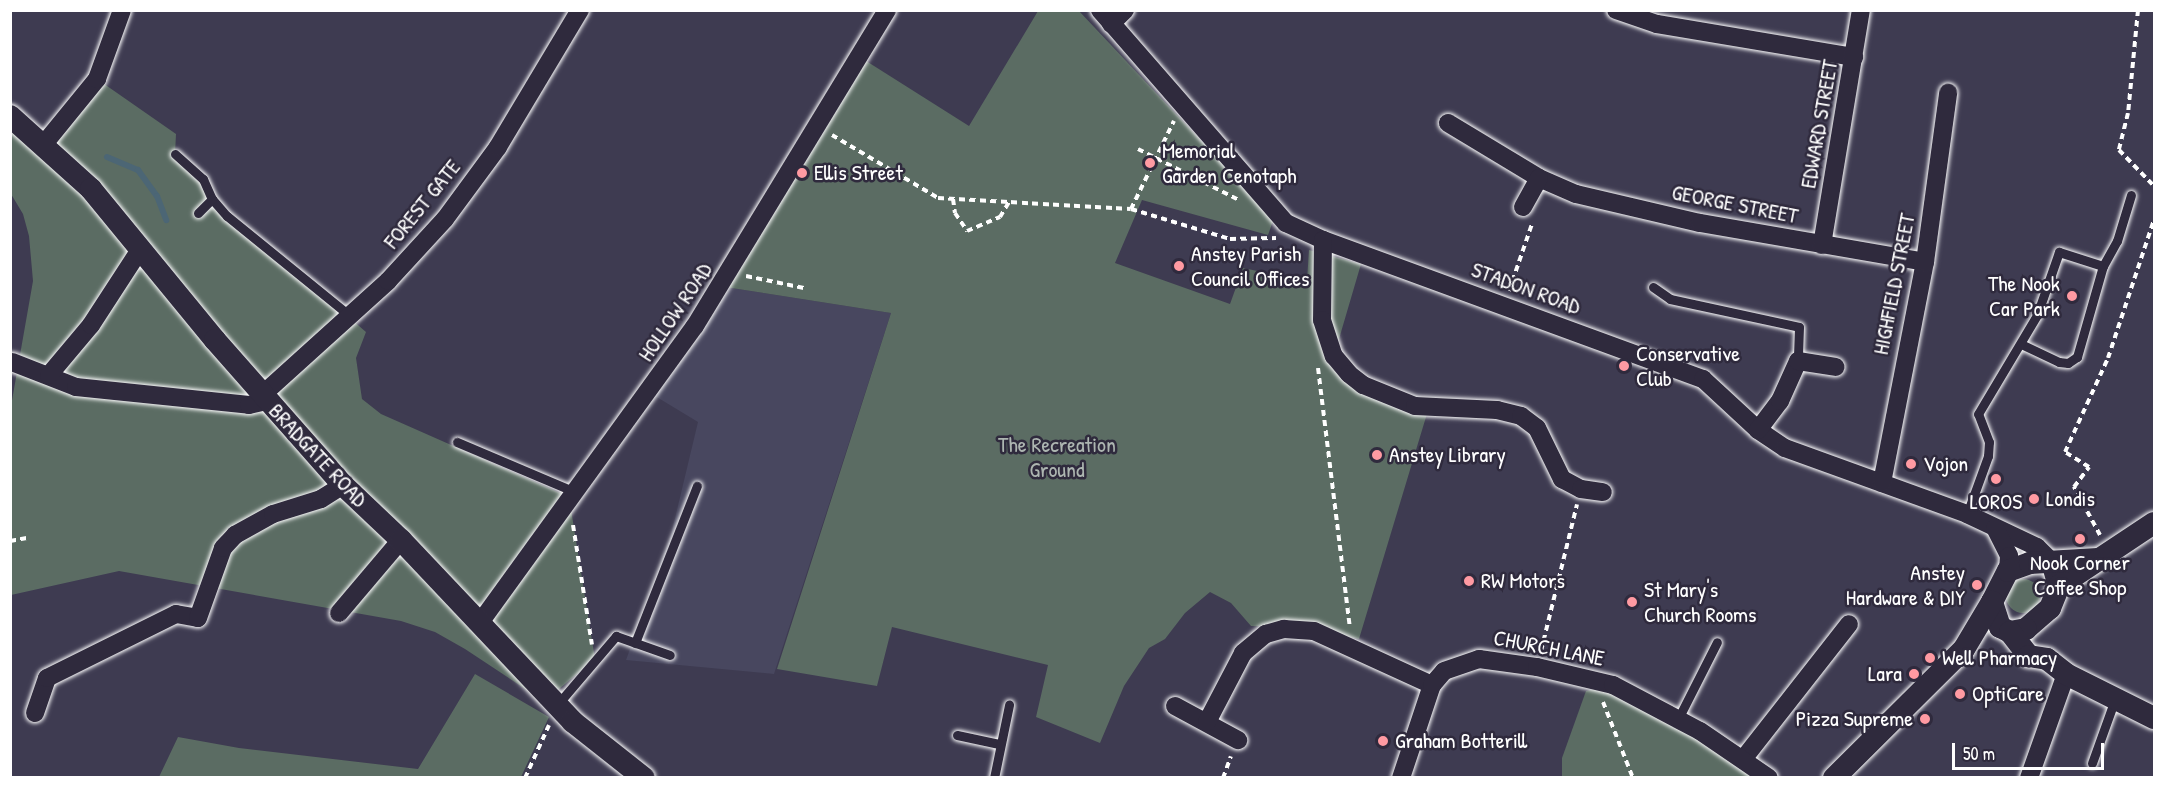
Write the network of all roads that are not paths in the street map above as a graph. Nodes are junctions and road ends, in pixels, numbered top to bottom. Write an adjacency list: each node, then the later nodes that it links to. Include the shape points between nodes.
1 (122, 10): 12 (street, via 97,79)
2 (580, 10): 25 (street, FOREST GATE, via 498,147 445,219)
3 (887, 10): 38 (street, HOLLOW ROAD, via 730,273 660,378)
4 (1125, 10): 7 (street)
5 (1616, 10): 8 (street, via 1657,24)
6 (1861, 10): 8 (street, EDWARD STREET)
7 (1105, 17): 19 (street, STADON ROAD, via 1286,223)
8 (1854, 57): 20 (street, EDWARD STREET)
9 (1948, 93): 22 (street, HIGHFIELD STREET)
10 (10, 116): 12 (street, BRADGATE ROAD)
11 (1448, 123): 14 (street, GEORGE STREET)
12 (44, 144): 21 (street, BRADGATE ROAD, via 91,189)
13 (175, 154): 16 (lane, via 203,179)
14 (1539, 178): 17 (street); 20 (street, GEORGE STREET, via 1575,194 1700,224)
15 (2131, 195): 23 (lane, via 2117,241)
16 (212, 199): 18 (lane); 25 (lane, via 270,253)
17 (1523, 207)
18 (198, 213)
19 (1319, 238): 32 (street, STADON ROAD, via 1703,379); 37 (street, via 1322,320 1334,356 1349,374 1364,386 1415,406 1497,410 1521,416 1537,428 1562,479 1581,489)
20 (1822, 245): 22 (street, GEORGE STREET)
21 (141, 248): 30 (street, via 91,325 55,363); 31 (street, BRADGATE ROAD)
22 (1925, 262): 34 (street, HIGHFIELD STREET)
23 (2103, 266): 26 (lane, via 2059,252 2037,315); 26 (lane, via 2077,357 2068,363 2059,362)
24 (1653, 287): 27 (lane, via 1670,299 1799,327)
25 (350, 316): 31 (street, FOREST GATE)
26 (2021, 344): 39 (lane, via 1978,414 1989,442 1988,456)
27 (1798, 361): 29 (street); 32 (street, via 1780,401)
28 (11, 362): 30 (street)
29 (1836, 367)
30 (49, 375): 31 (street, via 76,387 249,405)
31 (264, 398): 35 (street, BRADGATE ROAD)
32 (1758, 430): 34 (street, STADON ROAD, via 1807,457)
33 (457, 442): 38 (lane)
34 (1882, 483): 39 (street, STADON ROAD)
35 (343, 485): 42 (street, BRADGATE ROAD); 64 (street, via 321,499 273,514 236,535 223,548 198,618 176,614 47,678)
36 (697, 486): 54 (lane)
37 (1603, 492)
38 (571, 494): 50 (street, HOLLOW ROAD)
39 (1967, 514): 41 (street, STADON ROAD)
40 (2154, 523): 43 (street)
41 (1995, 528): 44 (street, STADON ROAD, via 2037,547); 45 (street, via 2009,556)
42 (401, 540): 48 (street); 50 (street, BRADGATE ROAD)
43 (2097, 561): 44 (street); 46 (street)
44 (2052, 562): 45 (street, via 2030,562); 46 (street)
45 (2008, 571): 47 (street)
46 (2059, 586): 49 (street)
47 (1992, 602): 52 (street, via 1996,621); 55 (street)
48 (339, 613)
49 (2040, 620): 52 (street, via 2026,629); 57 (street)
50 (479, 624): 61 (street, BRADGATE ROAD)
51 (1849, 624): 71 (street)
52 (2009, 632): 55 (street); 57 (street, via 2029,656)
53 (1717, 642): 66 (lane)
54 (635, 643): 56 (lane); 61 (lane, via 616,636)
55 (1964, 649): 77 (street)
56 (670, 655)
57 (2047, 659): 58 (street)
58 (2066, 674): 60 (street); 78 (street)
59 (1431, 685): 66 (street, CHURCH LANE, via 1444,671 1479,659 1537,667 1613,685); 67 (street, via 1300,628 1266,634 1243,653); 75 (street)
60 (2115, 699): 65 (street); 72 (lane)
61 (557, 705): 73 (street, BRADGATE ROAD)
62 (1009, 705): 70 (lane)
63 (1175, 706): 67 (street)
64 (35, 713)
65 (2154, 718)
66 (1678, 719): 71 (street, CHURCH LANE)
67 (1207, 722): 69 (street)
68 (957, 735): 70 (lane)
69 (1238, 740)
70 (999, 744): 74 (lane)
71 (1744, 758): 76 (street, CHURCH LANE)
72 (2092, 762)
73 (644, 777)
74 (994, 777)
75 (1401, 777)
76 (1769, 777)
77 (1834, 777)
78 (2029, 777)

